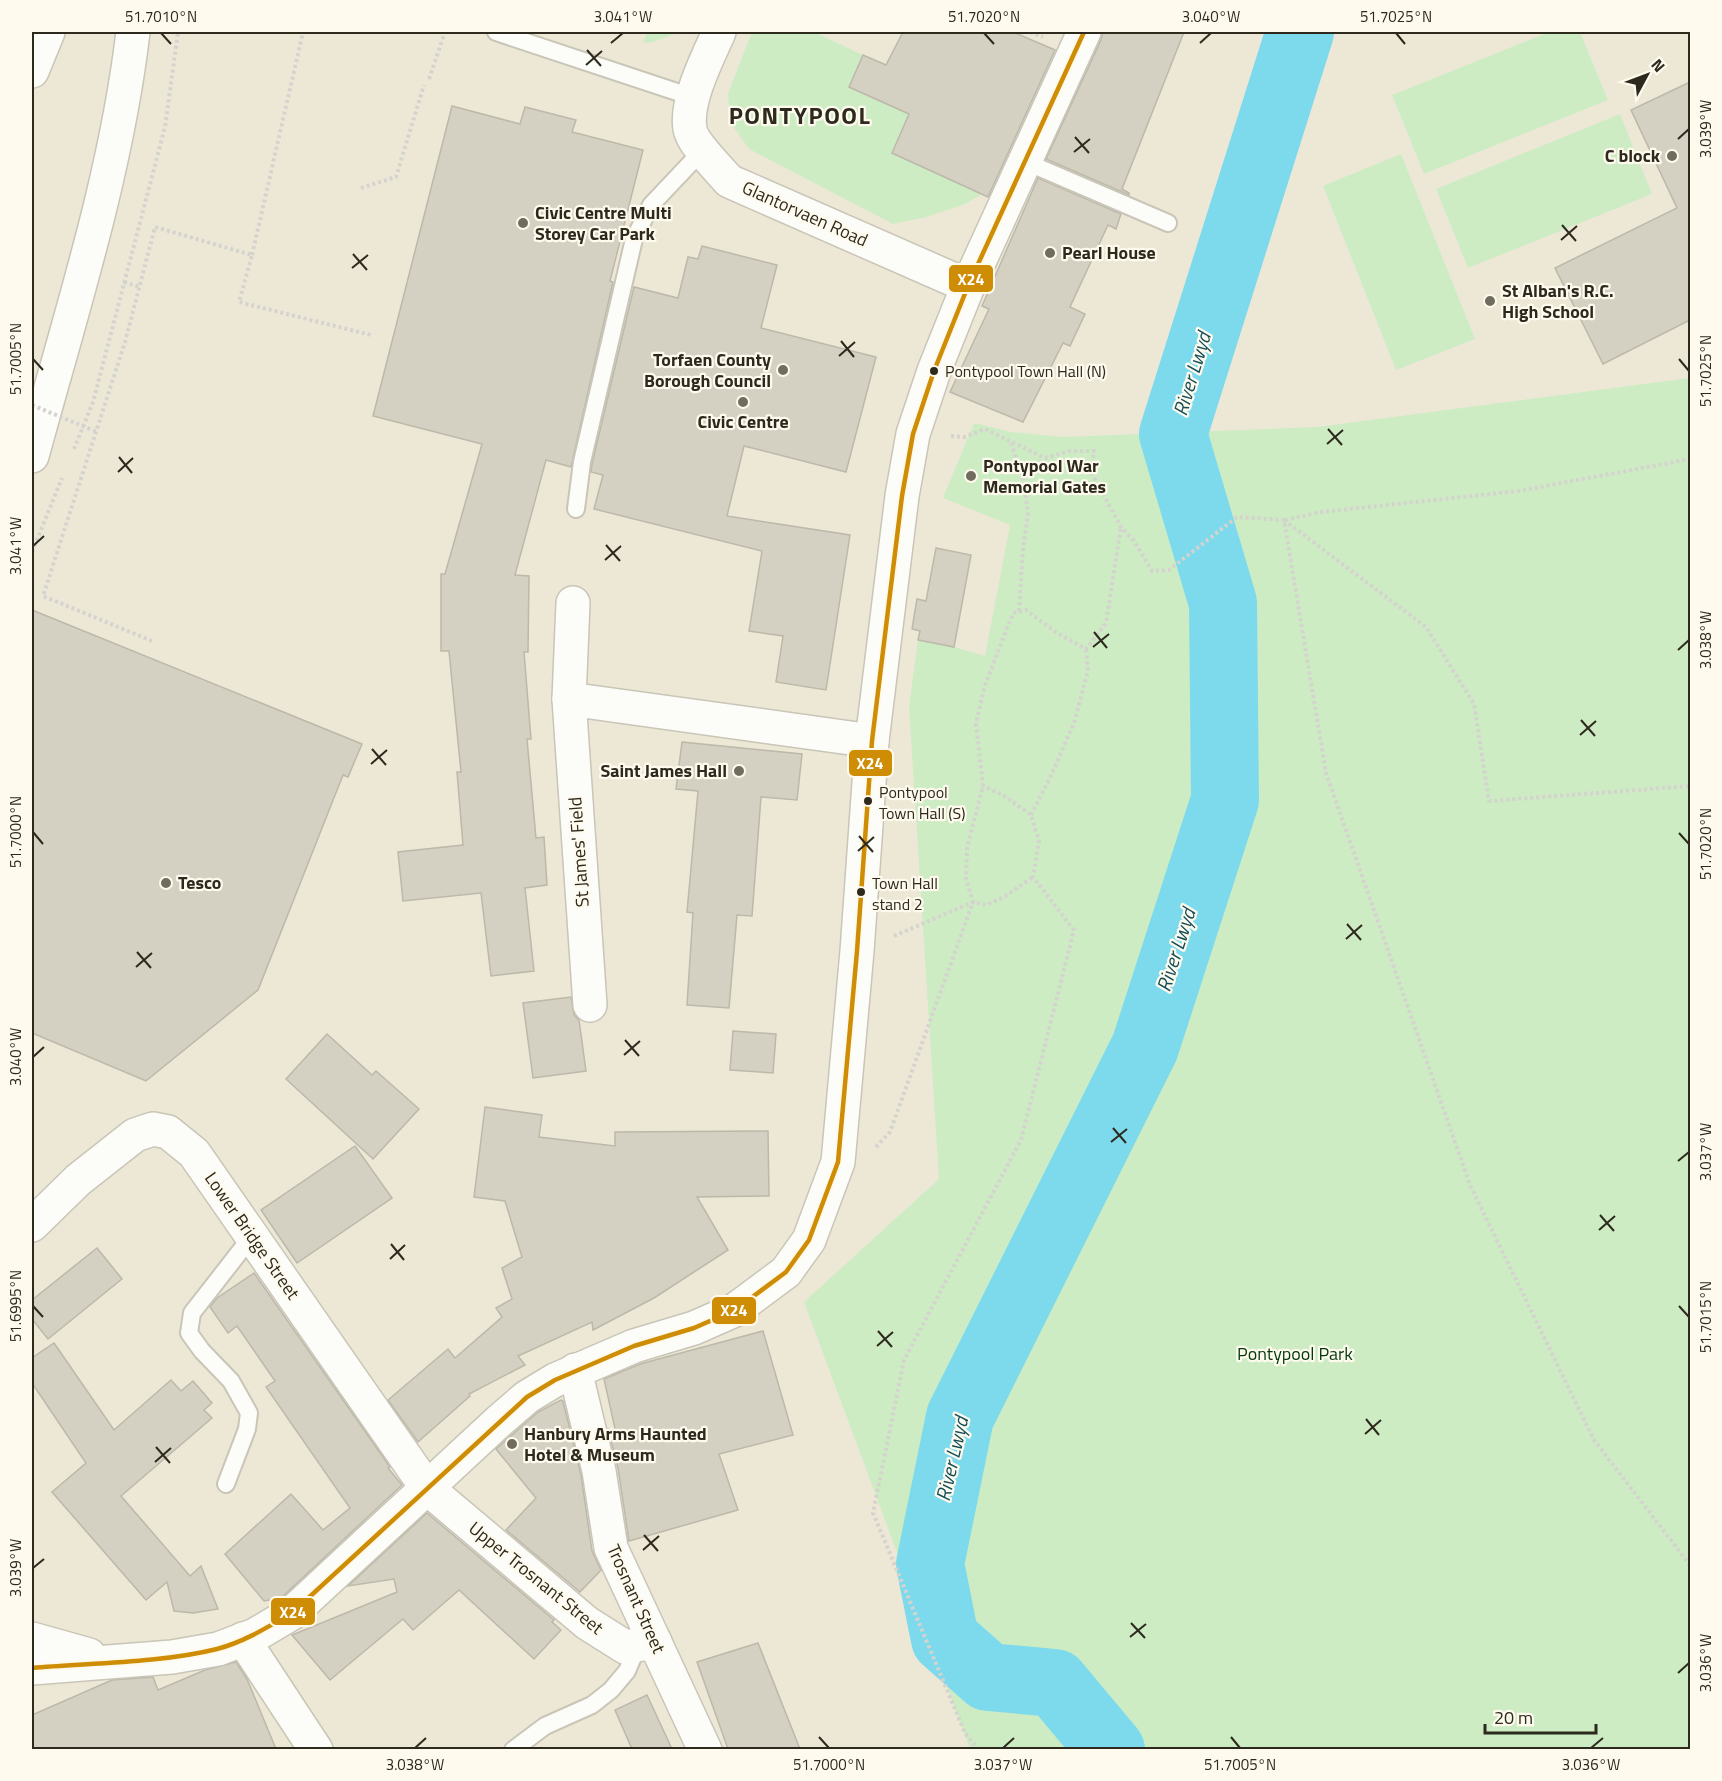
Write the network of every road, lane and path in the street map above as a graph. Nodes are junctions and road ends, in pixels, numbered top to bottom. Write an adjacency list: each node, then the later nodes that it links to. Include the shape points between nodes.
1 (48, 32): 9 (street)
2 (133, 32): 27 (street, via 98,214)
3 (178, 32): 13 (path)
4 (303, 32): 18 (path)
5 (445, 32): 10 (path)
6 (496, 32): 12 (lane)
7 (719, 32): 12 (street, Glantorvaen Road)
8 (1084, 32): 15 (street)
9 (32, 71)
10 (429, 79)
11 (424, 85): 16 (path, via 396,177)
12 (692, 97): 14 (street, Glantorvaen Road, via 690,130)
13 (165, 127)
14 (702, 151): 20 (street, Glantorvaen Road, via 729,181); 29 (lane, via 651,206 634,239 582,462)
15 (1026, 162): 17 (lane); 20 (street)
16 (361, 188)
17 (1168, 223)
18 (252, 255): 21 (path, via 155,227); 22 (path, via 239,302)
19 (124, 282): 21 (path)
20 (968, 286): 25 (street)
21 (140, 287): 24 (path)
22 (371, 335)
23 (32, 405): 24 (path, bridge)
24 (97, 432): 34 (path, via 44,596)
25 (913, 435): 26 (path, via 964,437 985,429); 37 (street)
26 (1011, 442): 31 (path, via 1045,458 1070,451 1094,451 1091,472); 33 (path, via 1024,481 1028,515)
27 (32, 456)
28 (1690, 459): 30 (path, via 1519,491 1321,512)
29 (576, 509)
30 (1284, 520): 31 (path, via 1237,517 1169,570 1152,571); 39 (path, via 1426,627 1474,704 1489,801); 51 (path, via 1326,773 1470,1185 1594,1440)
31 (1121, 526): 35 (path, via 1106,622)
32 (573, 603): 36 (street, St James' Field)
33 (1019, 612): 35 (path, via 1026,610); 38 (path, via 1013,613 988,678 976,724)
34 (152, 641)
35 (1086, 649): 40 (path, via 1088,671 1074,723)
36 (569, 699): 37 (street); 44 (street, St James' Field)
37 (872, 741): 43 (street)
38 (983, 786): 40 (path); 42 (path, via 967,848 966,879)
39 (1690, 786)
40 (1031, 815): 41 (path, via 1040,841)
41 (1033, 877): 42 (path, via 986,905); 60 (path, via 1074,930 1021,1140 903,1360 873,1514 965,1733)
42 (973, 902): 43 (path); 45 (path, via 890,1132 869,1155)
43 (857, 951): 45 (street)
44 (590, 1005)
45 (838, 1162): 48 (street, via 809,1240 786,1272 735,1310)
46 (33, 1221): 47 (street, Lower Bridge Street, via 135,1135 153,1129 168,1132 194,1153)
47 (252, 1236): 49 (lane, via 192,1313 189,1333 231,1381 249,1413 247,1429); 50 (street, Lower Bridge Street)
48 (575, 1371): 50 (street, via 527,1397); 54 (street, Trosnant Street, via 599,1471 611,1548)
49 (226, 1484)
50 (427, 1488): 53 (street, via 292,1613); 54 (street, Upper Trosnant Street, via 587,1623 625,1647)
51 (1690, 1565)
52 (32, 1639): 55 (street)
53 (243, 1639): 55 (street, via 218,1649); 57 (street)
54 (646, 1644): 58 (lane, via 611,1690 592,1705 545,1726); 59 (street, Trosnant Street)
55 (114, 1662): 56 (street)
56 (32, 1668)
57 (316, 1749)
58 (513, 1749)
59 (705, 1749)
60 (979, 1749)

